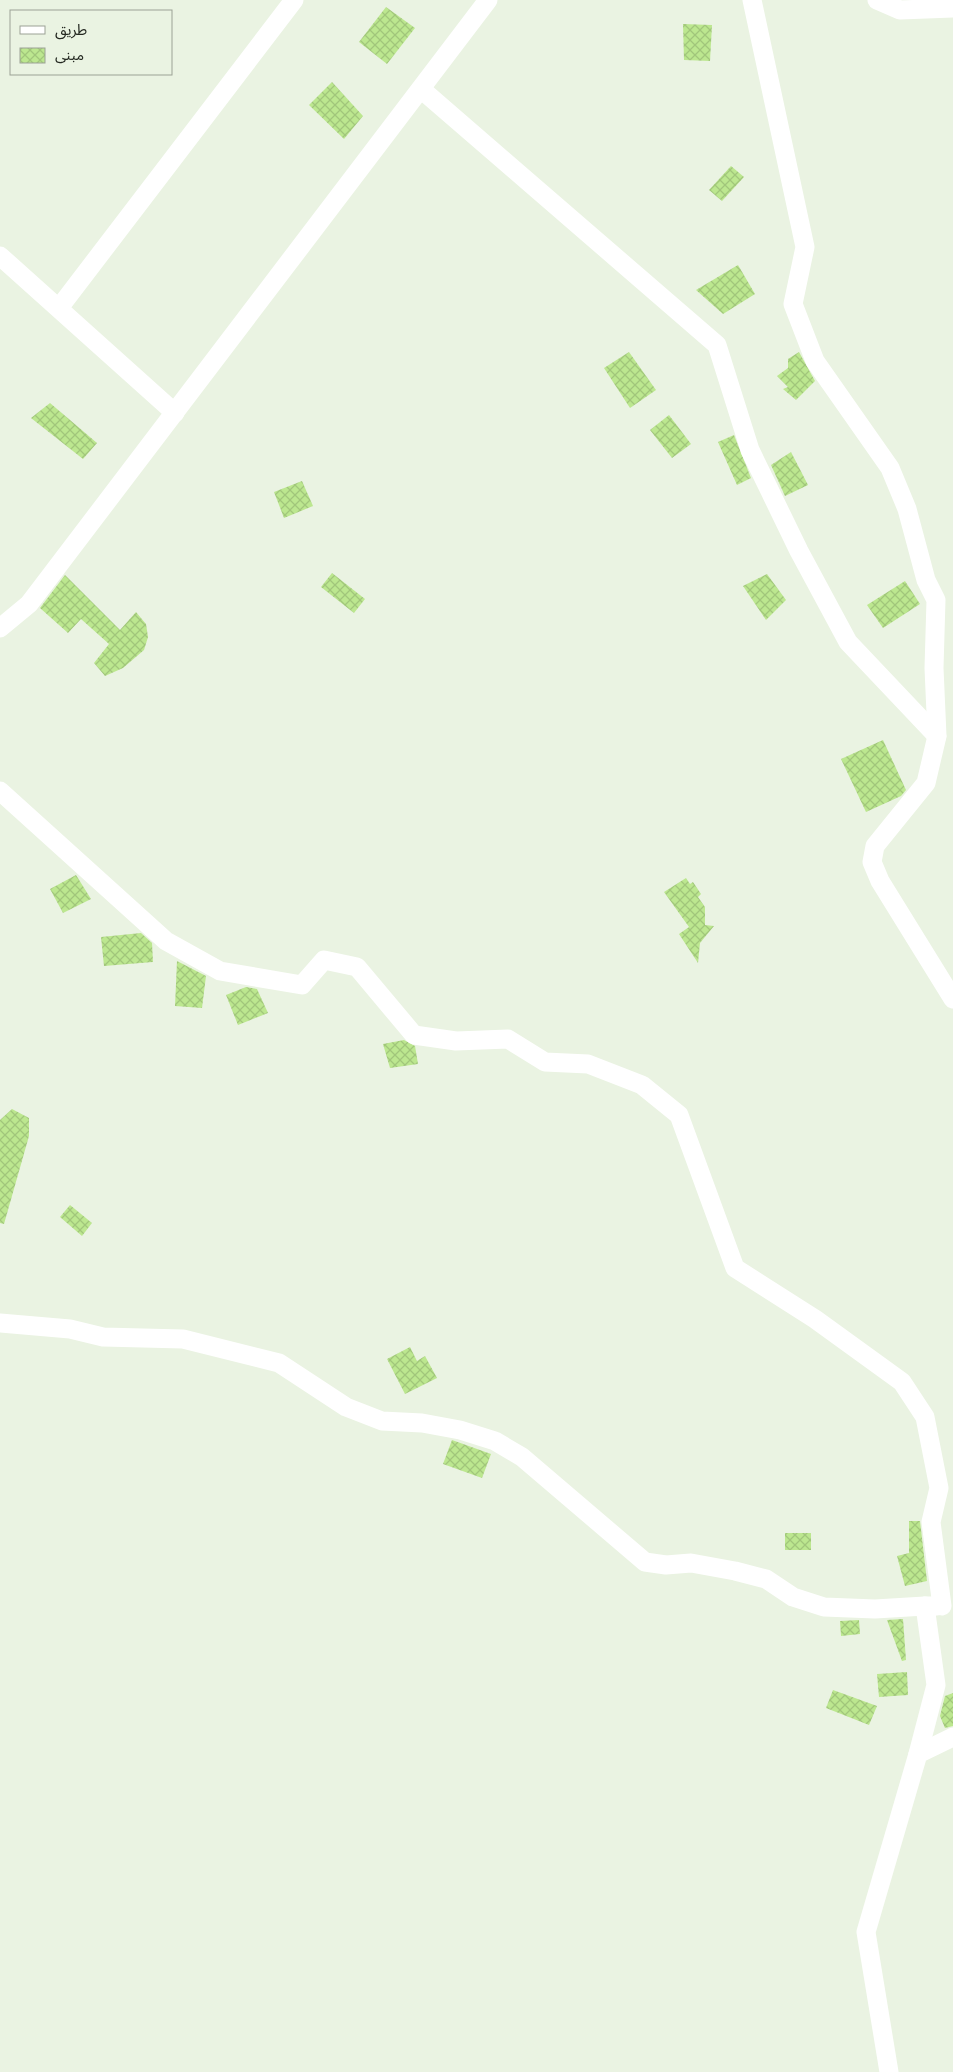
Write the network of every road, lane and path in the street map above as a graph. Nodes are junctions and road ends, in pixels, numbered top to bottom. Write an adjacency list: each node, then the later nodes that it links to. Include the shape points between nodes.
1 (294, 0): 8 (street)
2 (488, 0): 6 (street)
3 (752, 0): 11 (street, via 805,247 794,304 815,361 890,468 907,509 926,580 936,600)
4 (877, 0): 5 (street, via 900,10)
5 (953, 8)
6 (421, 88): 9 (street); 11 (street, via 717,345 750,450 848,642)
7 (0, 256): 8 (street)
8 (60, 308): 9 (street)
9 (175, 412): 10 (street, via 30,604)
10 (0, 628)
11 (937, 736): 13 (street, via 926,783 875,846 872,862 880,881)
12 (0, 791): 15 (street, via 166,941 220,971 302,986 324,960 356,967 414,1036 456,1041 508,1039 545,1062 588,1064 642,1085 678,1115 735,1268 816,1319 902,1382 925,1417)
13 (953, 1000)
14 (0, 1323): 16 (street, via 70,1329 103,1337 183,1339 279,1363 346,1407 382,1421 422,1423 495,1441 522,1457 645,1562 666,1565 691,1563 735,1571 766,1579 793,1596 824,1607)
15 (946, 1485): 16 (street, via 931,1522)
16 (940, 1606): 18 (street, via 936,1685)
17 (953, 1737): 18 (street)
18 (918, 1754): 19 (street, via 866,1932)
19 (889, 2072)

